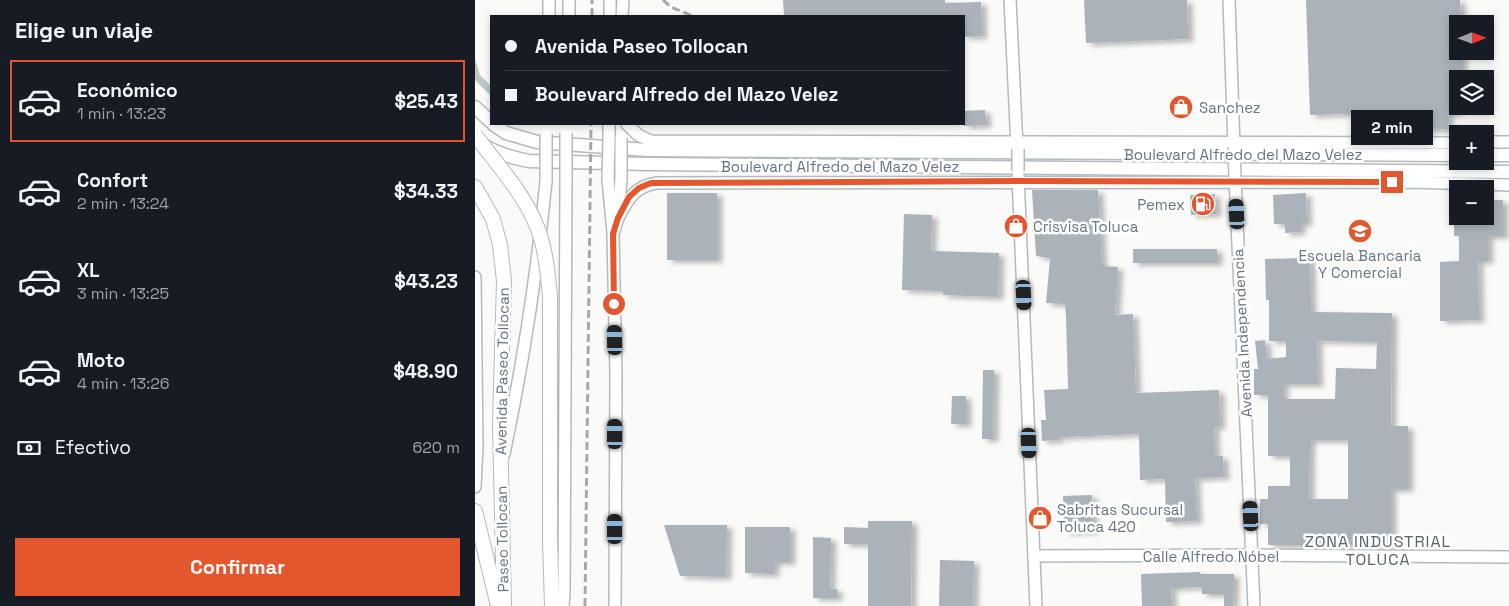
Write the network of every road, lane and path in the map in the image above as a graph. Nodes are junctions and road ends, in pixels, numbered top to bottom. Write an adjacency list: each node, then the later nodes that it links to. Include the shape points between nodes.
1 (549, 0): 7 (main road)
2 (569, 0): 8 (main road)
3 (610, 0): 9 (main road)
4 (623, 0): 10 (main road)
5 (1010, 0): 25 (main road)
6 (1229, 0): 24 (main road, Avenida Independencia)
7 (549, 15)
8 (569, 15)
9 (610, 15)
10 (622, 15)
11 (475, 107): 12 (main road, Boulevard Alfredo del Mazo Velez)
12 (490, 121)
13 (495, 125): 26 (main road, Boulevard Alfredo del Mazo Velez, via 506,133 537,142 647,150)
14 (609, 125): 35 (main road, bridge, via 608,179)
15 (621, 125): 34 (main road, bridge)
16 (628, 125): 25 (main road, Boulevard Alfredo del Mazo Velez, via 638,135 651,140)
17 (546, 129): 37 (main road, Avenida Paseo Tollocan, bridge, via 546,182 528,322)
18 (566, 129): 46 (main road, bridge)
19 (475, 135): 45 (highway, bridge, via 533,217 546,259 550,296)
20 (475, 140): 29 (main road, Boulevard Alfredo del Mazo Velez, via 513,158 539,161)
21 (1494, 142): 22 (main road)
22 (1509, 142)
23 (1449, 143): 24 (main road, Boulevard Alfredo del Mazo Velez)
24 (1234, 144): 25 (main road, Boulevard Alfredo del Mazo Velez, via 1033,141); 31 (main road, Avenida Independencia, bridge)
25 (1017, 145): 30 (main road, bridge)
26 (1449, 155)
27 (1494, 155): 28 (main road)
28 (1509, 155)
29 (1509, 172)
30 (1018, 176): 31 (main road, Boulevard Alfredo del Mazo Velez); 34 (main road, Boulevard Alfredo del Mazo Velez, via 657,182 635,191); 41 (main road)
31 (1235, 179): 32 (main road, Boulevard Alfredo del Mazo Velez); 40 (main road, Avenida Independencia)
32 (1509, 185)
33 (475, 187): 37 (highway, Avenida Paseo Tollocan, via 493,219 501,245)
34 (618, 218): 35 (main road)
35 (613, 234): 47 (main road)
36 (475, 278): 38 (main road, Avenida Paseo Tollocan)
37 (501, 472): 44 (highway, Paseo Tollocan)
38 (475, 487)
39 (475, 511): 43 (highway)
40 (1252, 555): 41 (main road, Calle Alfredo Nóbel); 42 (main road, Calle Alfredo Nóbel); 49 (main road, Avenida Independencia)
41 (1034, 556): 48 (main road)
42 (1509, 557)
43 (498, 606)
44 (504, 606)
45 (552, 606)
46 (563, 606)
47 (615, 606)
48 (1036, 606)
49 (1254, 606)

